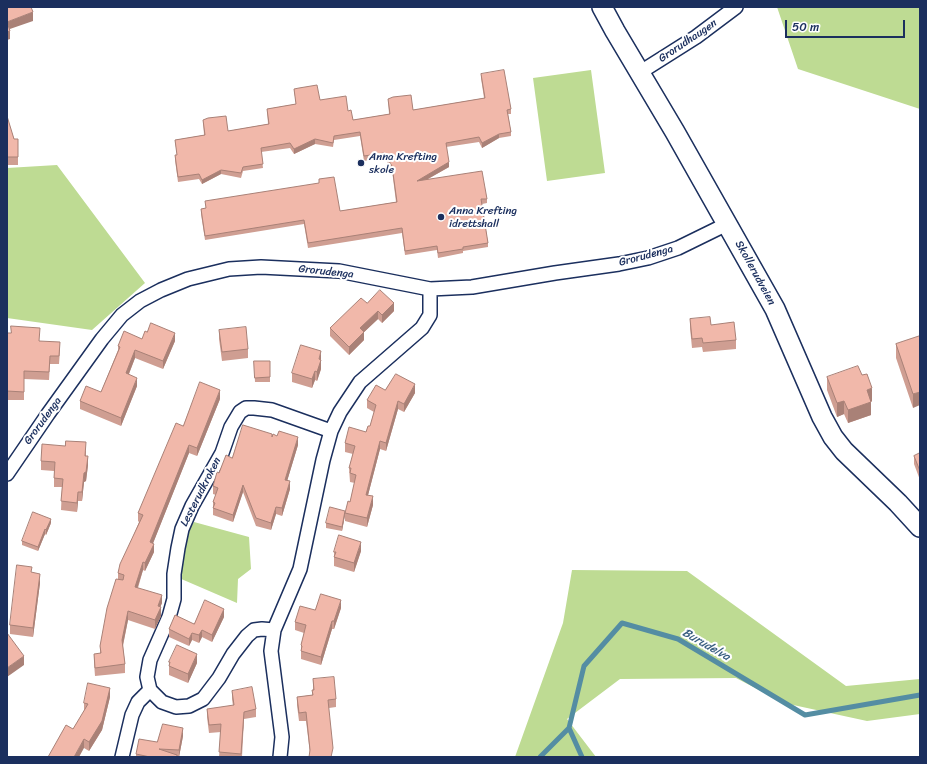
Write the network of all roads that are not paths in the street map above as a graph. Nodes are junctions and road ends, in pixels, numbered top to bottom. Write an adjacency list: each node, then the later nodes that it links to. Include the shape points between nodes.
1 (602, 7): 3 (street, Skollerudveien)
2 (736, 7): 3 (street, Grorudhaugen, via 696,37)
3 (639, 73): 4 (street, Skollerudveien)
4 (727, 224): 5 (street, Grorudenga, via 678,248 648,258 472,287); 8 (street, Skollerudveien, via 775,309 833,437)
5 (430, 289): 6 (street, via 430,315 422,328 360,382); 7 (street, Grorudenga, via 339,271 261,267 209,273 161,290 140,301 122,315)
6 (331, 431): 9 (street, via 300,570); 10 (street, Lesterudkroken, via 272,410 246,408 240,412 231,426 222,453 182,529 175,568 174,599 150,660 147,677)
7 (7, 474)
8 (920, 527)
9 (274, 630): 10 (street, via 254,630 247,636 204,699 189,706 176,707 162,702); 12 (street, via 271,651 282,737)
10 (150, 690): 11 (street, via 138,702 132,715)
11 (122, 757)
12 (280, 757)

